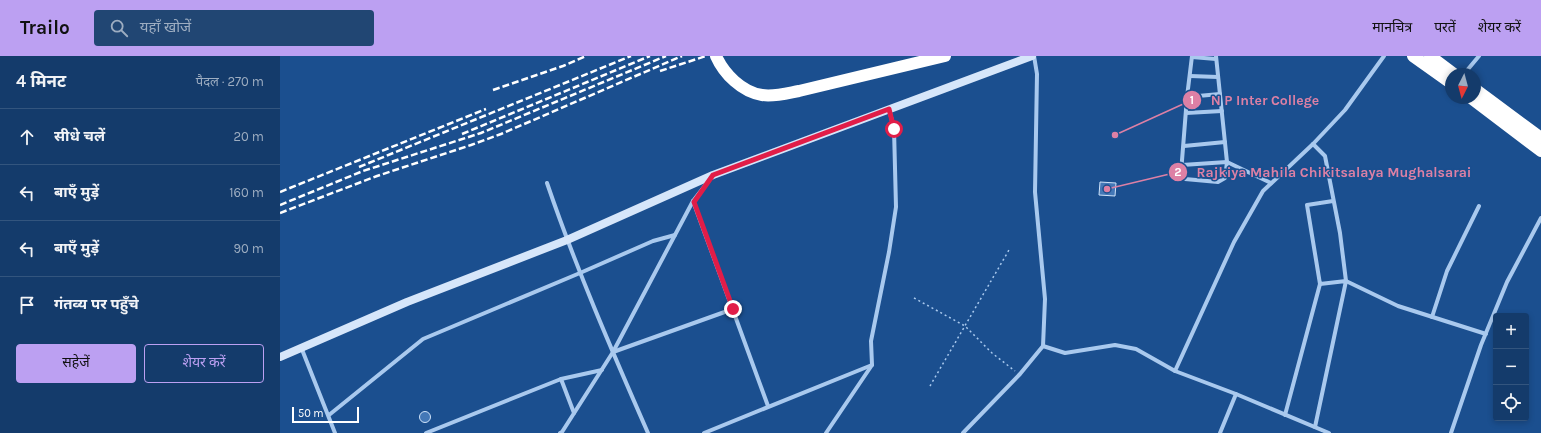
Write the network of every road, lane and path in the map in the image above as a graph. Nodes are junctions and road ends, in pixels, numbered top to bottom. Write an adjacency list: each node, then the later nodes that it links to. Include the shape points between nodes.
1 (945, 56): 9 (highway, via 781,95 763,95 748,91 728,74)
2 (1033, 56): 19 (street); 48 (street, via 1037,74 1035,192 1045,299)
3 (1192, 56): 8 (street); 12 (street)
4 (1384, 56): 24 (street, via 1345,110)
5 (1413, 56): 14 (highway)
6 (1430, 56): 10 (highway)
7 (1479, 56): 11 (street)
8 (1216, 57): 13 (street)
9 (717, 58)
10 (1446, 68)
11 (1469, 68)
12 (1190, 76): 13 (street); 17 (street)
13 (1218, 77): 16 (street)
14 (1445, 79)
15 (1481, 93): 22 (highway)
16 (1220, 94): 17 (street); 20 (street)
17 (1187, 97): 21 (street)
18 (1479, 104): 26 (highway)
19 (889, 109): 29 (street); 51 (street, via 894,129 896,208 872,341)
20 (1222, 111): 21 (street); 23 (street)
21 (1186, 113): 25 (street)
22 (1541, 138)
23 (1225, 142): 25 (street); 27 (street)
24 (1313, 144): 31 (street); 32 (street, via 1325,156)
25 (1184, 146): 28 (street)
26 (1541, 151)
27 (1227, 162): 28 (street); 28 (street, via 1225,178 1218,182 1185,179 1181,174); 31 (street)
28 (1182, 165)
29 (713, 175): 33 (street); 37 (street)
30 (547, 183): 37 (street)
31 (1271, 183): 53 (street, via 1263,191 1234,242)
32 (1333, 201): 40 (street); 41 (street, via 1307,205)
33 (694, 202): 36 (street); 43 (street)
34 (1479, 206): 44 (street, via 1447,271)
35 (1541, 218): 46 (street, via 1507,282)
36 (675, 236): 39 (street, via 653,241); 49 (street)
37 (567, 240): 39 (street); 47 (street)
38 (1009, 250): 45 (path)
39 (580, 273): 49 (street); 60 (street, via 423,339)
40 (1346, 281): 41 (street); 44 (street, via 1398,306); 62 (street)
41 (1320, 284): 61 (street)
42 (914, 298): 45 (path)
43 (733, 309): 49 (street); 58 (street)
44 (1432, 317): 46 (street)
45 (965, 326): 54 (path, via 992,353); 56 (path)
46 (1486, 334): 72 (street)
47 (301, 346): 50 (street); 60 (street)
48 (1043, 346): 53 (street, via 1065,353 1115,344 1136,349); 54 (street)
49 (613, 352): 52 (street); 66 (street)
50 (280, 357)
51 (872, 365): 58 (street); 68 (street)
52 (602, 370): 55 (street); 59 (street)
53 (1175, 371): 57 (street)
54 (1020, 374): 69 (street)
55 (562, 379): 59 (street); 64 (street)
56 (930, 386)
57 (1236, 394): 61 (street); 70 (street)
58 (768, 406): 67 (street)
59 (574, 413): 65 (street)
60 (328, 415): 63 (street)
61 (1285, 415): 62 (street)
62 (1316, 427): 71 (street)
63 (335, 433)
64 (426, 433)
65 (561, 433)
66 (648, 433)
67 (704, 433)
68 (826, 433)
69 (963, 433)
70 (1220, 433)
71 (1329, 433)
72 (1451, 433)

